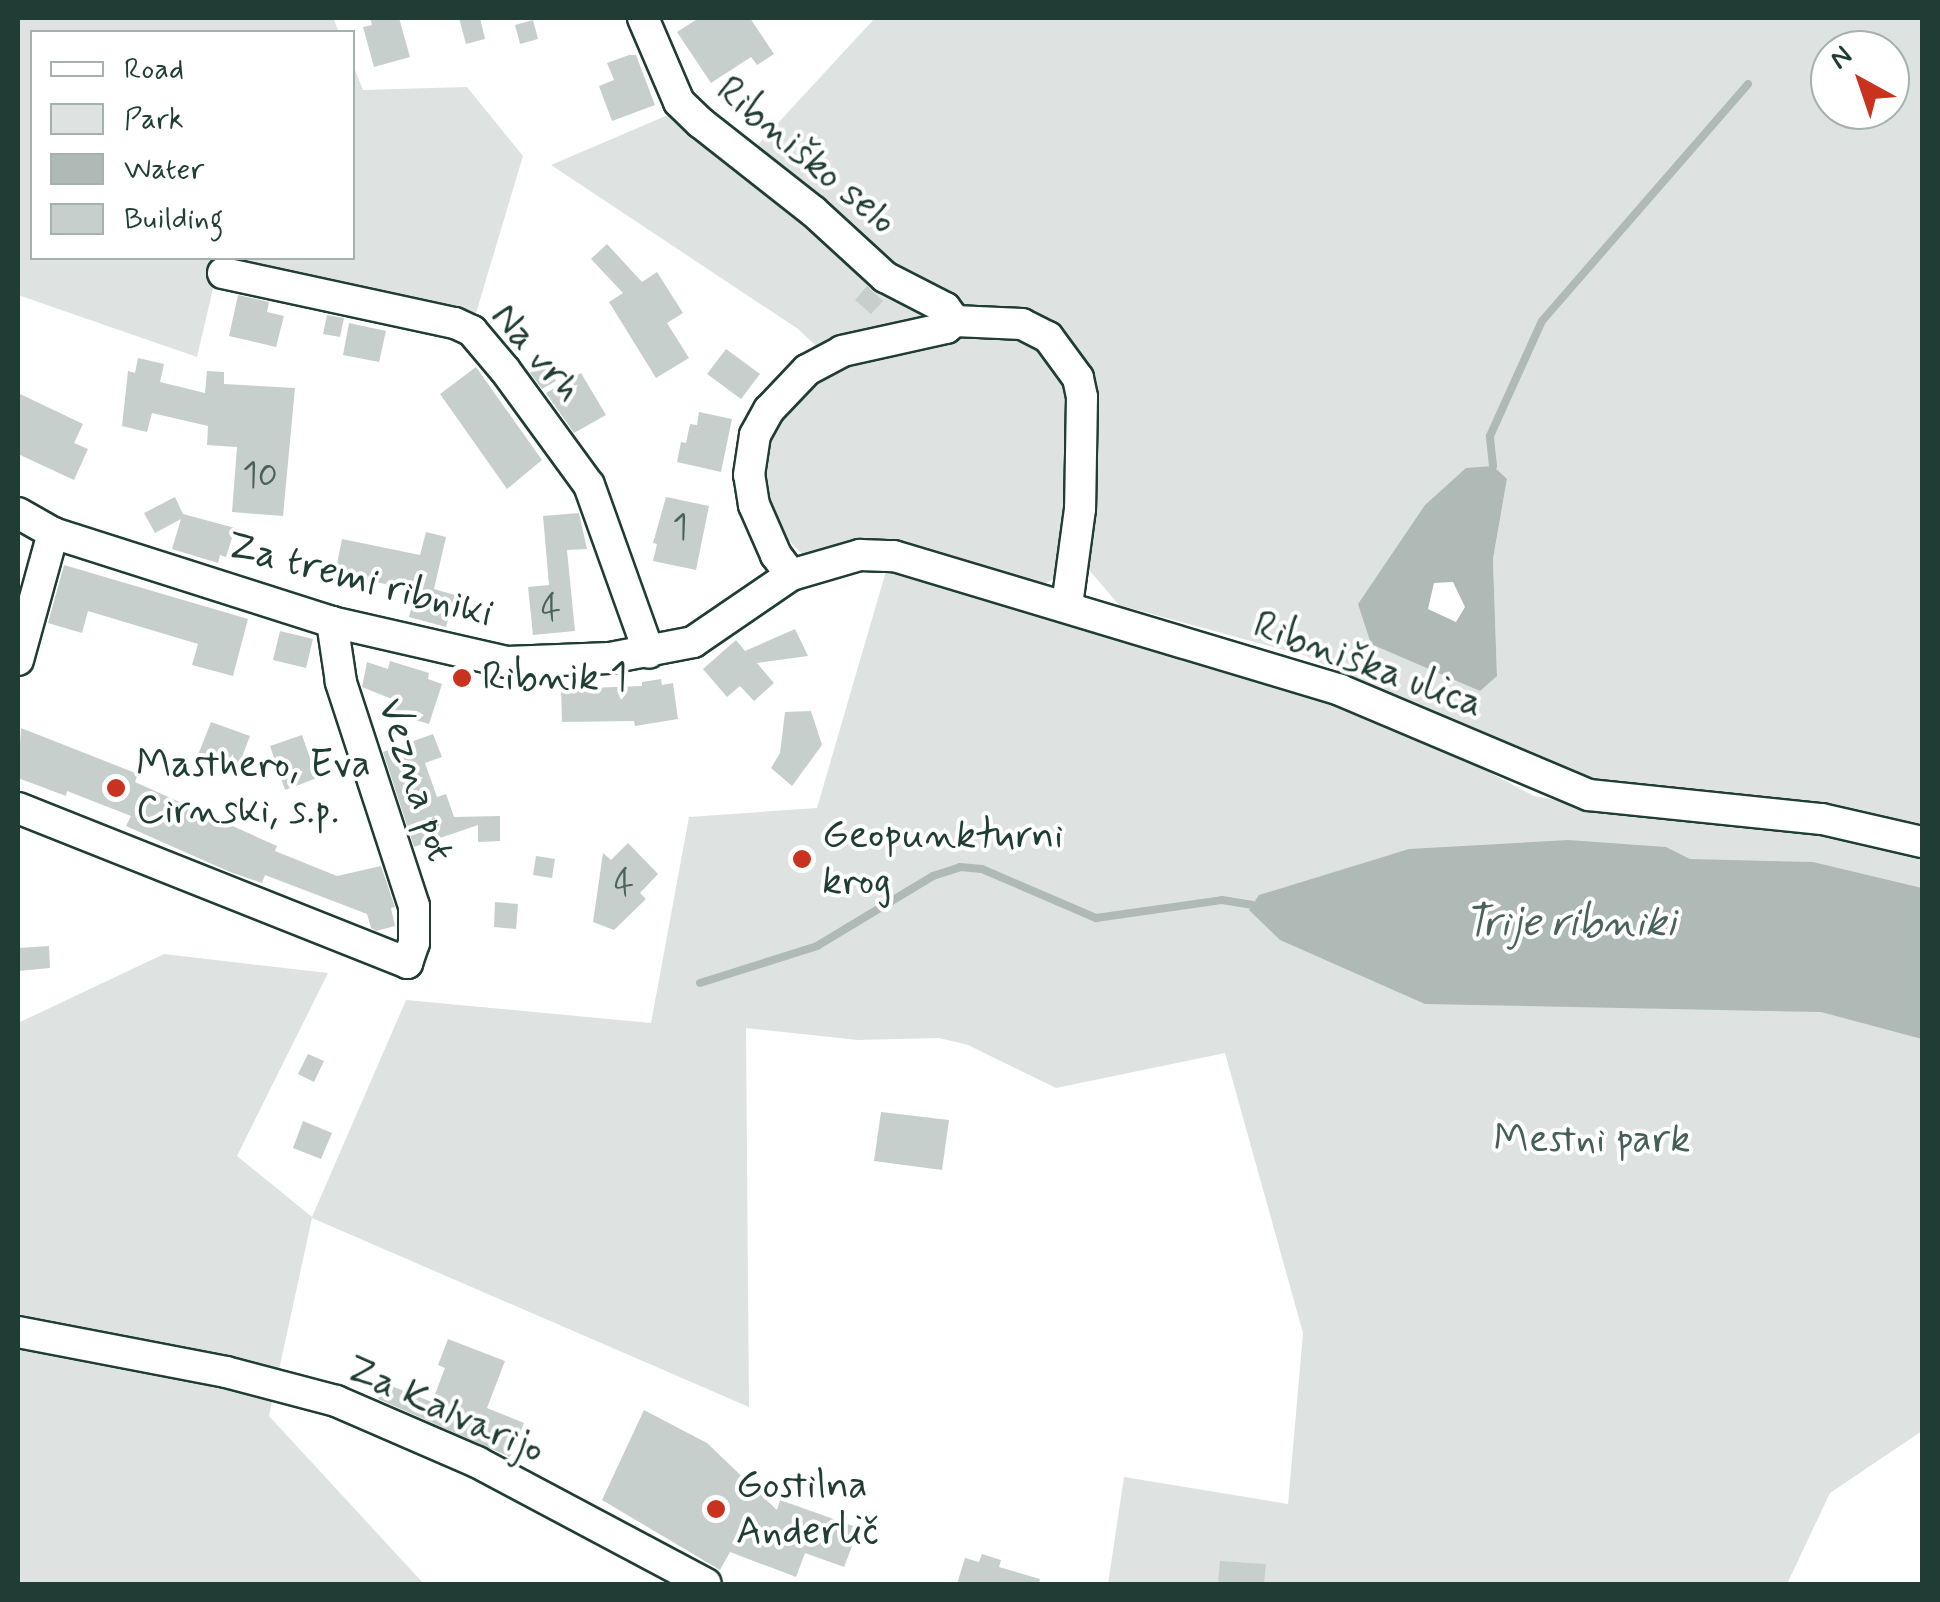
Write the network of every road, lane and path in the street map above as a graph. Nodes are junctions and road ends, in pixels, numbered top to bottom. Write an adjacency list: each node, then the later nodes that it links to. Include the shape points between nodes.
1 (644, 18): 3 (street, Ribniško selo, via 679,102 885,277 945,308)
2 (223, 273): 9 (street, Na vrh, via 472,331 589,485)
3 (956, 321): 6 (street, via 842,350 808,370 769,410 755,435 749,475 754,505); 7 (street, via 1022,324 1048,337 1078,378 1080,509)
4 (18, 514): 5 (street, Za tremi ribniki)
5 (52, 533): 8 (street, Za tremi ribniki); 10 (street)
6 (791, 575): 7 (street, Ribniška ulica, via 860,555 894,556); 9 (street, Za tremi ribniki, via 692,642)
7 (1066, 605): 12 (street, Ribniška ulica, via 1379,704 1588,795 1822,819)
8 (332, 622): 9 (street, Za tremi ribniki, via 507,662); 11 (street, Vezna pot, via 341,682 414,906 407,963)
9 (649, 653)
10 (18, 660)
11 (18, 808)
12 (1922, 842)
13 (18, 1332): 14 (street, Za Kalvarijo, via 336,1400 477,1462)
14 (706, 1584)

